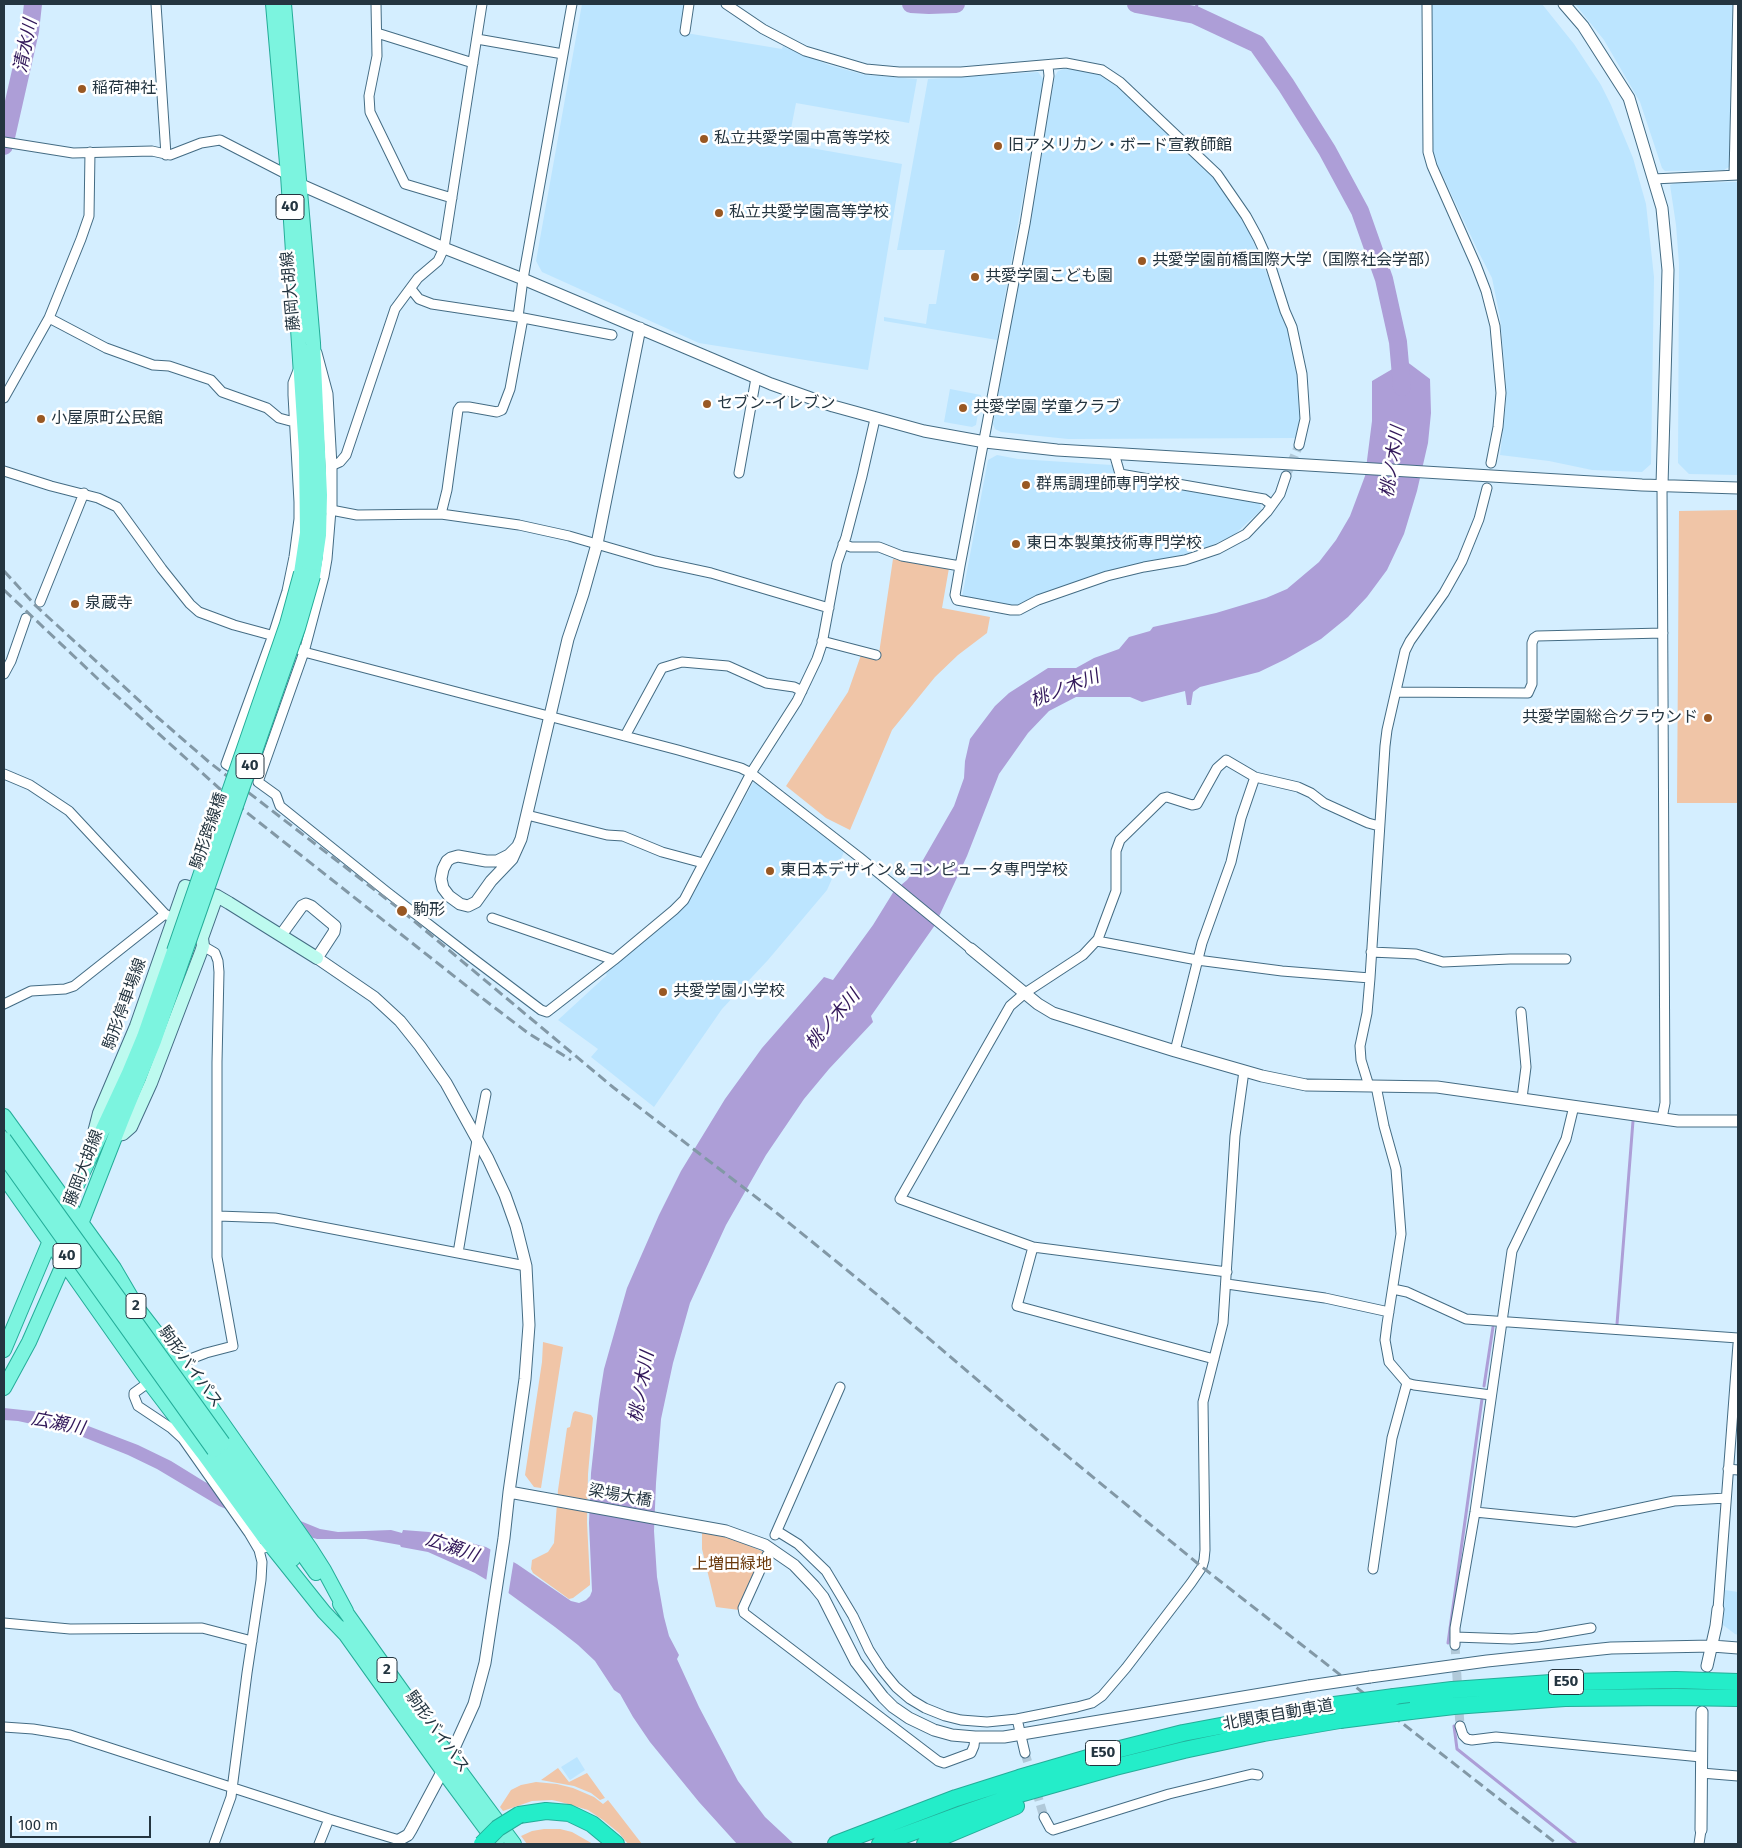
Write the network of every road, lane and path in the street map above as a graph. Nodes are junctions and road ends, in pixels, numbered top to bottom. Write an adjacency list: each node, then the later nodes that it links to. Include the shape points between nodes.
1 (156, 4): 20 (street)
2 (273, 4): 21 (main road, 藤岡大胡線 / 40)
3 (284, 4): 24 (main road, 藤岡大胡線 / 40)
4 (376, 4): 13 (street)
5 (482, 4): 14 (street)
6 (572, 4): 15 (street)
7 (689, 4): 12 (street)
8 (726, 4): 17 (street, via 805,51 866,69 961,72)
9 (1427, 4): 42 (street, via 1428,152 1476,265 1495,326 1501,393)
10 (1564, 4): 23 (street, via 1583,26 1629,98)
11 (1738, 4): 22 (street)
12 (684, 30)
13 (377, 33): 16 (street); 25 (street, via 370,112 405,184)
14 (477, 39): 15 (street); 16 (street)
15 (563, 54): 27 (street)
16 (473, 63): 25 (street)
17 (1048, 66): 39 (street, via 1025,224); 40 (street, via 1066,63 1091,67 1120,82 1217,174 1246,216 1271,268 1292,327 1306,405)
18 (8, 142): 19 (street, via 73,153)
19 (90, 152): 20 (street, via 152,151); 29 (street, via 89,216)
20 (166, 155): 21 (street, via 220,140)
21 (288, 175): 24 (street); 34 (main road, 藤岡大胡線 / 40)
22 (1736, 175): 23 (street)
23 (1654, 179): 47 (street, via 1662,208 1668,270)
24 (300, 184): 26 (street); 33 (main road, 藤岡大胡線 / 40)
25 (452, 198): 26 (street)
26 (444, 248): 27 (street); 28 (street, via 438,261 418,278)
27 (523, 279): 30 (street); 31 (street)
28 (411, 289): 30 (street, via 425,302); 43 (street, via 395,309 346,455)
29 (49, 318): 36 (street); 37 (street, via 106,348 152,365 169,366 211,380 222,392 267,408 279,418)
30 (521, 318): 32 (street); 53 (street, via 510,389 502,410 469,407 458,410)
31 (640, 328): 35 (street); 54 (street)
32 (612, 335)
33 (313, 343): 43 (street, via 327,394); 57 (main road, 藤岡大胡線 / 40, via 319,535)
34 (301, 364): 37 (street, via 294,383); 57 (main road, 藤岡大胡線 / 40, via 308,493)
35 (756, 378): 38 (street); 45 (street)
36 (4, 398)
37 (294, 419): 62 (street, via 298,519 287,591)
38 (875, 419): 39 (street); 55 (street)
39 (985, 442): 41 (street); 56 (street)
40 (1299, 445)
41 (1114, 453): 47 (street); 51 (street, via 1120,474 1264,499)
42 (1492, 463)
43 (331, 466): 52 (street)
44 (4, 471): 50 (street)
45 (739, 473)
46 (1286, 476): 51 (street)
47 (1662, 485): 49 (street); 61 (street)
48 (1487, 488): 69 (street, via 1462,561 1407,646)
49 (1738, 488)
50 (84, 493): 58 (street); 62 (street, via 117,507 162,569 199,612)
51 (1272, 505): 56 (street, via 1246,534 1218,549 1185,560 1107,576 1019,610 957,600)
52 (330, 510): 53 (street, via 357,515); 64 (street, via 328,559)
53 (441, 514): 54 (street, via 518,525)
54 (597, 544): 59 (street); 70 (street, via 568,639)
55 (843, 544): 56 (street, via 879,548 902,556); 59 (street)
56 (960, 566)
57 (307, 574): 88 (main road, 駒形跨線橋 / 40, bridge, via 298,628)
58 (40, 602)
59 (829, 608): 63 (street)
60 (26, 618): 66 (street)
61 (1662, 633): 69 (street, via 1538,636 1532,643 1532,684 1528,693); 104 (street, via 1665,1103)
62 (273, 635): 64 (street); 75 (street, via 226,764)
63 (822, 641): 65 (street); 68 (street)
64 (304, 652): 70 (street); 75 (street)
65 (876, 655)
66 (7, 659): 67 (street)
67 (4, 674)
68 (802, 691): 71 (street, via 766,683 728,666 682,662 662,668); 72 (street)
69 (1396, 692): 77 (street, via 1385,746)
70 (550, 717): 71 (street); 76 (street)
71 (625, 736): 72 (street, via 731,764)
72 (751, 773): 79 (street); 86 (street)
73 (4, 774): 81 (street, via 30,785 69,811)
74 (1254, 777): 77 (street, via 1298,787 1324,803); 84 (street, via 1226,760 1217,768 1197,804 1163,798 1123,835 1116,851 1116,891); 92 (street, via 1231,862)
75 (258, 782): 91 (street, via 276,794 280,806 541,1010 546,1012)
76 (527, 815): 78 (street); 79 (street, via 607,836 623,836)
77 (1380, 826): 87 (street)
78 (517, 847): 78 (street, via 512,859 476,902 464,906 446,893 441,879 444,864 451,858 497,861 510,855)
79 (703, 864): 91 (street, via 684,900)
80 (217, 896): 81 (main road, 駒形停車場線, via 185,886); 83 (main road, 駒形停車場線); 85 (main road, via 202,938)
81 (169, 916): 95 (street, via 74,986 31,992); 110 (main road, 駒形停車場線, via 136,1026 99,1113)
82 (492, 918): 91 (street)
83 (281, 935): 89 (main road, 駒形停車場線); 89 (street, via 302,906 311,906 336,926)
84 (1097, 941): 92 (street); 94 (street, via 1070,964)
85 (203, 946): 106 (main road, via 148,1091 131,1127); 113 (street, via 215,953 220,972)
86 (971, 949): 94 (street)
87 (1371, 952): 90 (street, via 1416,954 1443,962); 93 (street)
88 (179, 953): 106 (main road, 藤岡大胡線 / 40, via 154,1041); 110 (main road, 藤岡大胡線 / 40, via 133,1064)
89 (317, 958): 108 (street, via 374,997 406,1027 446,1083)
90 (1566, 959)
91 (614, 960)
92 (1198, 960): 93 (street); 97 (street)
93 (1370, 978): 99 (street, via 1360,1046)
94 (1025, 993): 97 (street, via 1053,1012); 116 (street, via 1010,1006 900,1199)
95 (4, 1004)
96 (1521, 1012): 101 (street, via 1526,1067)
97 (1175, 1051): 98 (street)
98 (1244, 1070): 99 (street, via 1306,1085); 120 (street, via 1236,1117)
99 (1372, 1086): 101 (street, via 1437,1087); 123 (street, via 1395,1162 1398,1184 1401,1234)
100 (486, 1094): 108 (street)
101 (1522, 1098): 102 (street)
102 (1574, 1106): 104 (street); 126 (street, via 1566,1139 1512,1251)
103 (4, 1116): 112 (main road, 2)
104 (1662, 1118): 105 (street, via 1695,1122)
105 (1738, 1121)
106 (116, 1135): 114 (main road, 藤岡大胡線 / 40)
107 (4, 1139): 137 (main road, 駒形バイパス / 2, bridge)
108 (477, 1140): 117 (street); 119 (street, via 508,1202)
109 (4, 1156): 137 (main road, 駒形バイパス / 2, bridge)
110 (86, 1164): 112 (main road, 藤岡大胡線 / 40)
111 (4, 1177): 115 (main road, 2)
112 (68, 1205): 114 (main road, 2); 115 (main road, 藤岡大胡線 / 40)
113 (218, 1216): 117 (street, via 275,1218); 131 (street, via 217,1257 233,1346)
114 (81, 1223): 118 (main road, 藤岡大胡線 / 40); 131 (main road, 2, via 114,1268 138,1309)
115 (49, 1242): 118 (main road, 2); 129 (main road, 藤岡大胡線 / 40)
116 (1033, 1247): 120 (street); 130 (street, via 1017,1306)
117 (458, 1253): 119 (street)
118 (64, 1263): 122 (main road, 藤岡大胡線 / 40); 124 (main road, 2)
119 (526, 1266): 140 (street, via 528,1346)
120 (1226, 1272): 121 (street)
121 (1227, 1284): 125 (street, via 1325,1298); 130 (street, via 1223,1322)
122 (53, 1289): 124 (main road, via 66,1285); 135 (main road, 藤岡大胡線 / 40)
123 (1394, 1289): 125 (street); 126 (street, via 1462,1318)
124 (84, 1291): 132 (main road, 2)
125 (1388, 1312): 133 (street, via 1387,1353)
126 (1502, 1322): 127 (street); 136 (street)
127 (1738, 1338)
128 (1738, 1344): 138 (street)
129 (4, 1350)
130 (1214, 1359): 157 (street, via 1204,1402 1205,1550 1202,1567 1126,1668 1096,1700)
131 (180, 1364): 132 (street); 141 (main road, 2)
132 (149, 1382): 144 (main road, 2); 144 (street, via 134,1393 135,1401 142,1410 178,1434 249,1533)
133 (1407, 1383): 136 (street); 146 (street, via 1392,1438)
134 (840, 1387): 157 (street, via 776,1533 798,1544 826,1571 873,1657 910,1699 944,1716 962,1720)
135 (4, 1388)
136 (1491, 1395): 143 (street)
137 (219, 1446): 141 (main road, 駒形バイパス / 2); 144 (main road, 駒形バイパス / 2)
138 (1728, 1469): 139 (street); 142 (street)
139 (1738, 1470)
140 (509, 1492): 161 (street, 梁場大橋, via 694,1525 765,1545 786,1558 823,1598 856,1662 889,1703 926,1726 952,1735); 164 (street, via 485,1663 476,1697)
141 (265, 1494): 164 (main road, 駒形バイパス / 2)
142 (1726, 1498): 143 (street, via 1674,1501 1575,1522); 147 (street)
143 (1475, 1512): 149 (street, via 1455,1641 1522,1638)
144 (268, 1543): 150 (street, via 262,1562); 166 (main road, 駒形バイパス / 2, via 346,1635)
145 (767, 1555): 161 (street, via 743,1608 744,1613 938,1761 944,1763 971,1752)
146 (1373, 1569)
147 (1718, 1609): 151 (street)
148 (4, 1623): 150 (street, via 70,1629 202,1628)
149 (1591, 1628)
150 (252, 1641): 170 (street)
151 (1712, 1646): 152 (street, 梁場大橋); 153 (street); 160 (street, 梁場大橋, bridge, via 1635,1647 1486,1661 1309,1686)
152 (1738, 1648)
153 (1707, 1666)
154 (1738, 1682): 183 (highway, 北関東自動車道 / E50, bridge, via 1565,1682 1452,1690 1327,1706 1112,1750 1019,1778)
155 (1738, 1698): 162 (highway, 北関東自動車道 / E50, bridge, via 1565,1698 1454,1706 1340,1720)
156 (1702, 1712): 165 (street)
157 (1017, 1719): 160 (street)
158 (1460, 1726): 165 (street, via 1463,1735 1472,1740 1496,1737)
159 (4, 1727): 170 (street, via 70,1736)
160 (1020, 1734): 161 (street, 梁場大橋); 163 (street)
161 (975, 1738)
162 (1184, 1750): 184 (highway, 北関東自動車道 / E50, via 1023,1793); 185 (highway, via 1027,1802)
163 (1025, 1753)
164 (450, 1757): 166 (street); 180 (main road, 駒形バイパス / 2)
165 (1702, 1757): 167 (street)
166 (442, 1771): 175 (street, via 408,1836); 179 (main road, 駒形バイパス / 2)
167 (1701, 1773): 169 (street); 174 (street)
168 (1258, 1775): 171 (street, via 1169,1794 1053,1830)
169 (1738, 1776)
170 (232, 1788): 172 (street); 176 (street)
171 (1044, 1817)
172 (329, 1819): 175 (street); 177 (street)
173 (521, 1820): 178 (highway, bridge, via 498,1828); 179 (highway); 181 (highway, via 569,1823); 182 (highway, via 546,1811 569,1813 592,1824)
174 (1701, 1830): 186 (street)
175 (400, 1840)
176 (214, 1844)
177 (319, 1844)
178 (482, 1844)
179 (496, 1844)
180 (514, 1844)
181 (603, 1844)
182 (616, 1844)
183 (836, 1844)
184 (880, 1844)
185 (925, 1844)
186 (1700, 1844)

